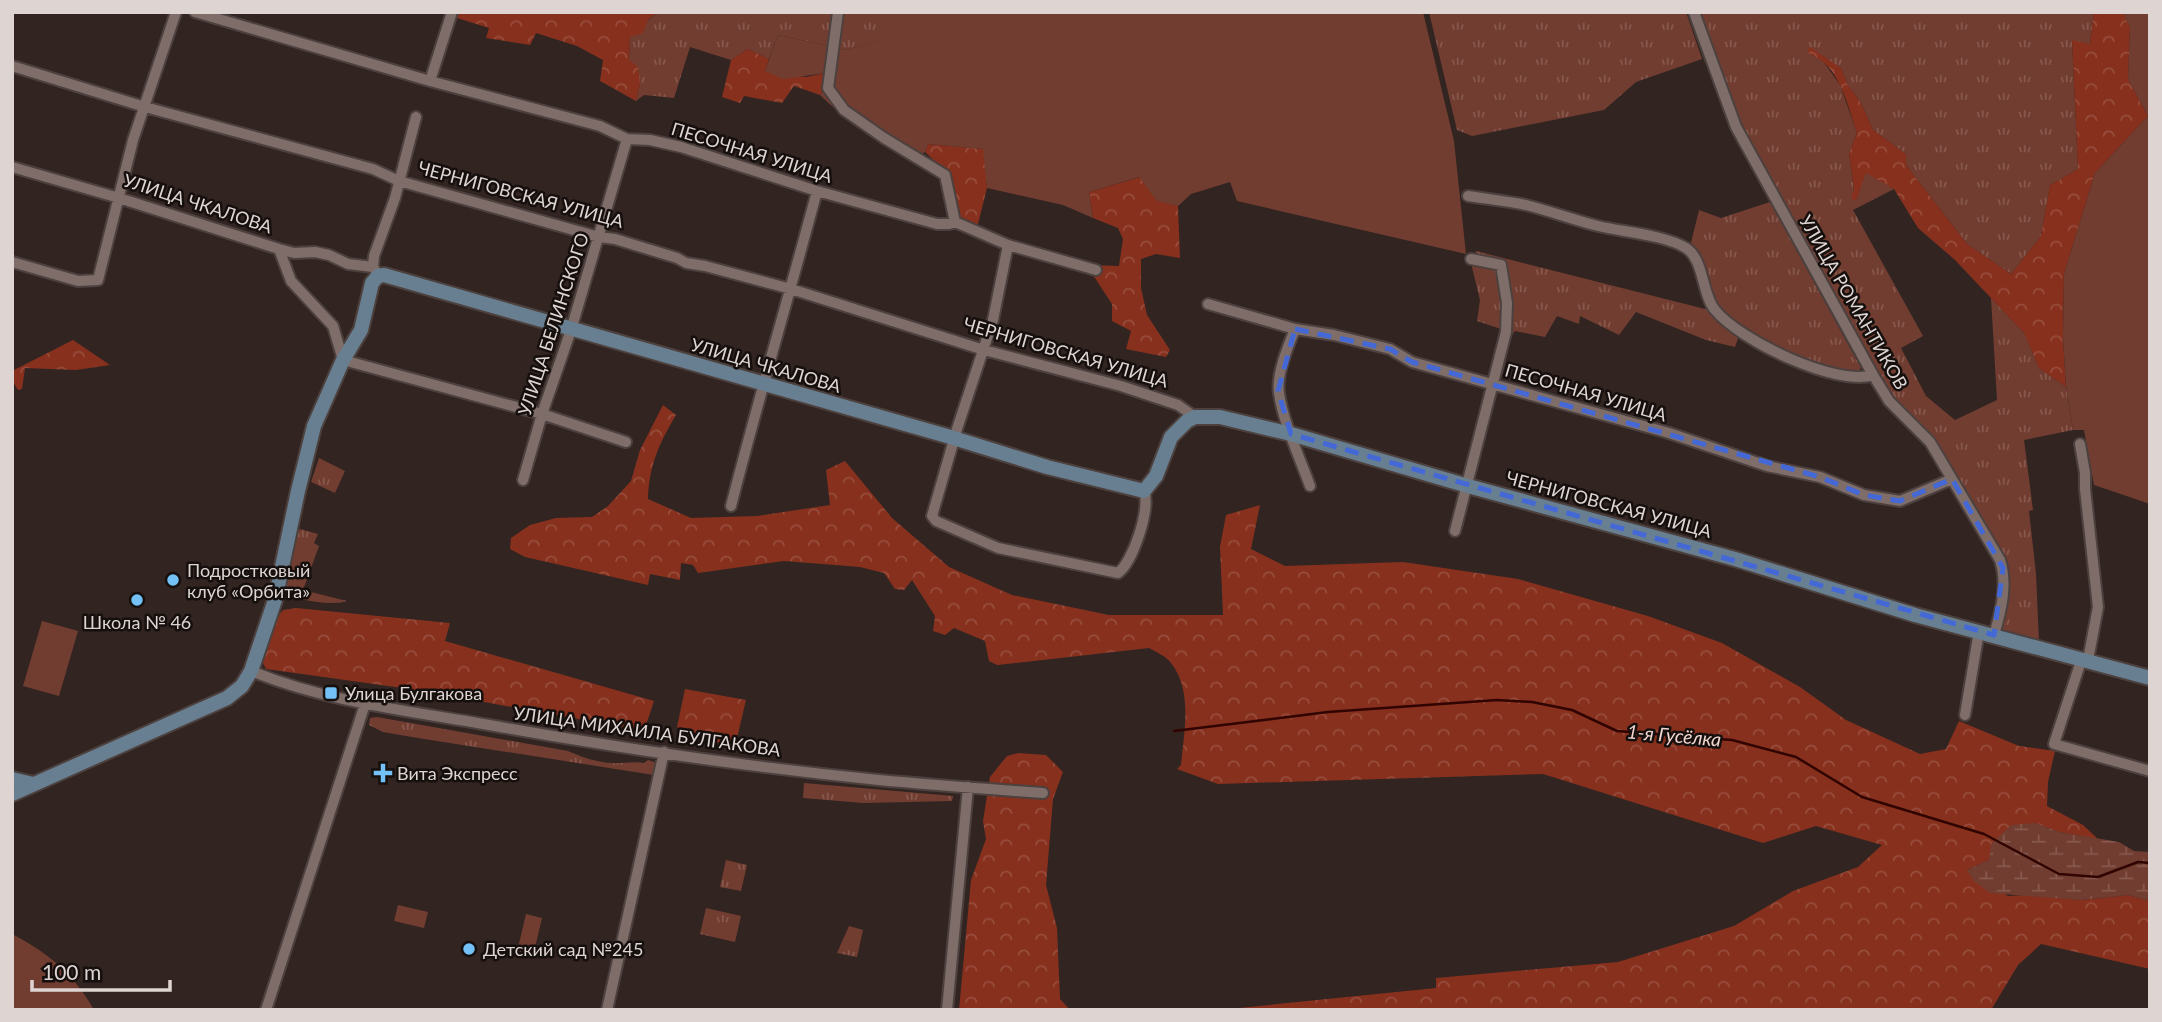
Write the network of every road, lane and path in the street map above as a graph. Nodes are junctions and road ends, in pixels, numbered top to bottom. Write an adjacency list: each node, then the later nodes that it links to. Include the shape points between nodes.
1 (176, 12): 8 (street)
2 (195, 12): 7 (street, ПЕСОЧНАЯ УЛИЦА)
3 (452, 12): 7 (street)
4 (838, 12): 16 (street, via 828,88 844,110 945,175)
5 (1694, 12): 30 (street, УЛИЦА РОМАНТИКОВ, via 1736,127)
6 (12, 66): 8 (street, ЧЕРНИГОВСКАЯ УЛИЦА)
7 (430, 81): 10 (street, ПЕСОЧНАЯ УЛИЦА, via 600,126)
8 (145, 107): 12 (street, ЧЕРНИГОВСКАЯ УЛИЦА, via 373,169); 15 (street)
9 (416, 117): 12 (street)
10 (627, 139): 13 (street, ПЕСОЧНАЯ УЛИЦА, via 681,147); 17 (street, УЛИЦА БЕЛИНСКОГО)
11 (12, 167): 15 (street, УЛИЦА ЧКАЛОВА)
12 (400, 181): 17 (street, ЧЕРНИГОВСКАЯ УЛИЦА); 23 (street, via 379,241)
13 (817, 191): 16 (street, ПЕСОЧНАЯ УЛИЦА, via 937,224); 24 (street)
14 (1468, 196): 30 (street, via 1523,205 1688,248 1713,308 1731,327 1800,363 1862,379)
15 (119, 198): 19 (street, УЛИЦА ЧКАЛОВА); 21 (street, via 99,280 78,281)
16 (955, 222): 18 (street, ПЕСОЧНАЯ УЛИЦА)
17 (599, 237): 24 (street, ЧЕРНИГОВСКАЯ УЛИЦА); 26 (street, УЛИЦА БЕЛИНСКОГО)
18 (1008, 245): 22 (street, ПЕСОЧНАЯ УЛИЦА); 28 (street)
19 (279, 249): 23 (street, УЛИЦА ЧКАЛОВА, via 329,255); 29 (street, via 290,281 333,326)
20 (1471, 258): 32 (street, via 1501,265 1506,332)
21 (12, 262)
22 (1096, 270)
23 (376, 271): 26 (street, УЛИЦА ЧКАЛОВА); 29 (street, via 361,330)
24 (790, 289): 28 (street, ЧЕРНИГОВСКАЯ УЛИЦА); 31 (street)
25 (1208, 304): 27 (street, ПЕСОЧНАЯ УЛИЦА)
26 (571, 330): 31 (street, УЛИЦА ЧКАЛОВА); 33 (street, УЛИЦА БЕЛИНСКОГО)
27 (1294, 330): 32 (street, ПЕСОЧНАЯ УЛИЦА, via 1390,349 1412,362); 35 (street, via 1278,391)
28 (984, 350): 34 (street, ЧЕРНИГОВСКАЯ УЛИЦА, via 1156,397); 36 (street)
29 (343, 360): 33 (street); 49 (street, via 314,426 275,600)
30 (1873, 375): 39 (street, УЛИЦА РОМАНТИКОВ, via 1889,401 1930,442)
31 (762, 384): 36 (street, УЛИЦА ЧКАЛОВА); 44 (street)
32 (1494, 385): 39 (street, ПЕСОЧНАЯ УЛИЦА, via 1669,433 1767,466 1820,477 1864,495 1900,501); 42 (street)
33 (542, 414): 37 (street); 40 (street, УЛИЦА БЕЛИНСКОГО)
34 (1195, 417): 35 (street, ЧЕРНИГОВСКАЯ УЛИЦА, via 1220,417); 43 (street, via 1171,437 1156,476)
35 (1291, 434): 41 (street); 42 (street, ЧЕРНИГОВСКАЯ УЛИЦА)
36 (955, 439): 43 (street, УЛИЦА ЧКАЛОВА); 43 (street, via 932,516 998,548 1118,573 1139,535 1147,498)
37 (626, 442)
38 (2080, 444): 48 (street, via 2098,607)
39 (1952, 479): 47 (street, УЛИЦА РОМАНТИКОВ, via 2003,568 2003,598)
40 (523, 480)
41 (1310, 486)
42 (1468, 486): 45 (street); 46 (street, ЧЕРНИГОВСКАЯ УЛИЦА)
43 (1144, 491)
44 (731, 506)
45 (1455, 531)
46 (1979, 631): 47 (street, ЧЕРНИГОВСКАЯ УЛИЦА); 52 (street)
47 (1994, 635): 48 (street, ЧЕРНИГОВСКАЯ УЛИЦА)
48 (2085, 659): 50 (street, ЧЕРНИГОВСКАЯ УЛИЦА); 54 (street, via 2054,744)
49 (251, 671): 51 (street, УЛИЦА МИХАИЛА БУЛГАКОВА); 56 (street, via 242,686 226,698)
50 (2150, 678)
51 (365, 704): 53 (street, УЛИЦА МИХАИЛА БУЛГАКОВА); 60 (street)
52 (1965, 715)
53 (664, 752): 57 (street, УЛИЦА МИХАИЛА БУЛГАКОВА, via 804,772); 61 (street)
54 (2150, 771)
55 (12, 779): 56 (street)
56 (33, 784): 59 (street)
57 (968, 787): 58 (street, УЛИЦА МИХАИЛА БУЛГАКОВА); 62 (street)
58 (1043, 793)
59 (12, 794)
60 (266, 1010)
61 (607, 1010)
62 (947, 1010)

